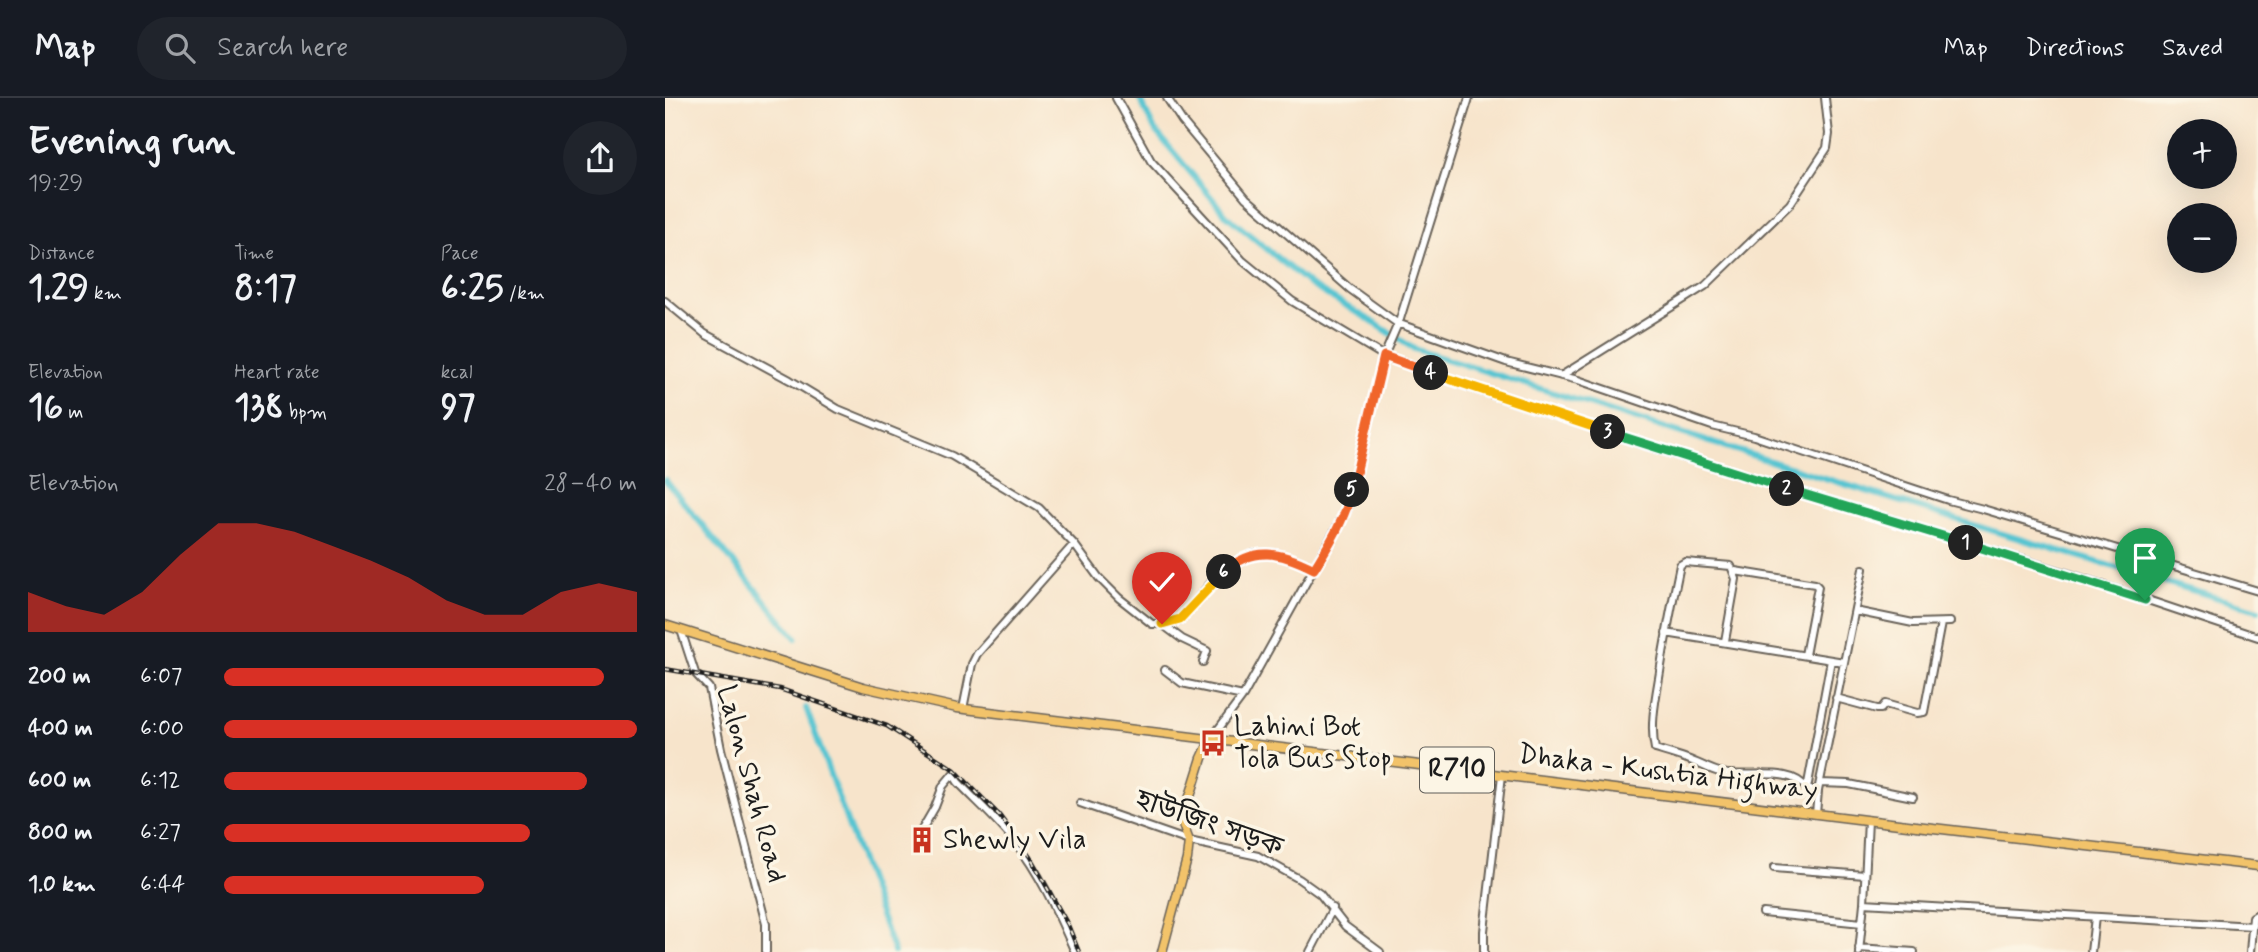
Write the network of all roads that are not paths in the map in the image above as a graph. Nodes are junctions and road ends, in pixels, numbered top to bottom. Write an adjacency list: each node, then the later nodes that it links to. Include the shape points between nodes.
1 (1116, 98): 7 (street, via 1151,161 1242,260 1292,302)
2 (1167, 98): 6 (street, via 1246,198 1350,289)
3 (1469, 98): 6 (street)
4 (1825, 98): 8 (street, via 1827,148 1790,204 1705,286)
5 (665, 301): 9 (street, via 705,334 838,409 952,456 1039,508)
6 (1397, 323): 7 (street); 8 (street, via 1472,351)
7 (1384, 356): 10 (street, via 1347,509); 21 (street, via 1677,455 2070,574)
8 (1561, 376): 13 (street, via 1948,500)
9 (1074, 544): 17 (street, via 1119,598 1152,624); 30 (street, via 977,654)
10 (1314, 569): 17 (street, via 1275,554 1254,554 1232,565 1180,619); 28 (street)
11 (1863, 569): 14 (street)
12 (1735, 571): 20 (street, via 1731,566 1681,565); 22 (street); 23 (street, via 1818,587)
13 (2258, 592)
14 (1855, 611): 16 (street, via 1913,624); 25 (street)
15 (1950, 622): 16 (street)
16 (1941, 623): 29 (street, via 1924,712 1885,705 1877,709)
17 (1162, 624): 26 (street, via 1207,650)
18 (665, 625): 19 (main road, Dhaka - Kushtia Highway / R710)
19 (681, 631): 30 (main road, Dhaka - Kushtia Highway / R710, via 863,687); 52 (street, Lalon Shah Road, via 695,673 709,688 766,924)
20 (1666, 633): 22 (street); 34 (street, via 1652,739 1655,749 1720,773 1795,778)
21 (2258, 638)
22 (1725, 641): 23 (street)
23 (1805, 655): 24 (street)
24 (1831, 660): 25 (street); 34 (street)
25 (1844, 662): 29 (street)
26 (1202, 663)
27 (1165, 670): 28 (street, via 1182,683)
28 (1243, 696): 31 (street)
29 (1836, 698): 33 (street)
30 (963, 709): 31 (main road, Dhaka - Kushtia Highway / R710)
31 (1211, 740): 32 (main road, Dhaka - Kushtia Highway / R710); 40 (main road, via 1182,822)
32 (1502, 775): 37 (main road, Dhaka - Kushtia Highway / R710); 57 (street)
33 (1819, 787): 34 (street); 35 (street, via 1850,784); 37 (street)
34 (1807, 789)
35 (1913, 797)
36 (1080, 803): 40 (street, হাউজিং সড়ক)
37 (1816, 814): 38 (main road, Dhaka - Kushtia Highway / R710)
38 (1868, 820): 41 (main road, Dhaka - Kushtia Highway / R710); 43 (street)
39 (917, 838): 53 (street, via 953,774 1023,852)
40 (1189, 841): 45 (street, হাউজিং সড়ক, via 1258,856 1299,879); 54 (main road)
41 (2258, 866)
42 (1774, 868): 43 (street)
43 (1865, 875): 44 (street)
44 (1864, 903): 48 (street); 49 (street)
45 (1333, 908): 55 (street); 56 (street, হাউজিং সড়ক, via 1345,926)
46 (1763, 913): 49 (street)
47 (2258, 914): 50 (street)
48 (2095, 917): 50 (street); 59 (street)
49 (1862, 923): 51 (street)
50 (2253, 926): 60 (street)
51 (1859, 950): 58 (street)
52 (766, 952)
53 (1075, 952)
54 (1161, 952)
55 (1310, 952)
56 (1380, 952)
57 (1484, 952)
58 (1914, 952)
59 (2091, 952)
60 (2250, 952)

